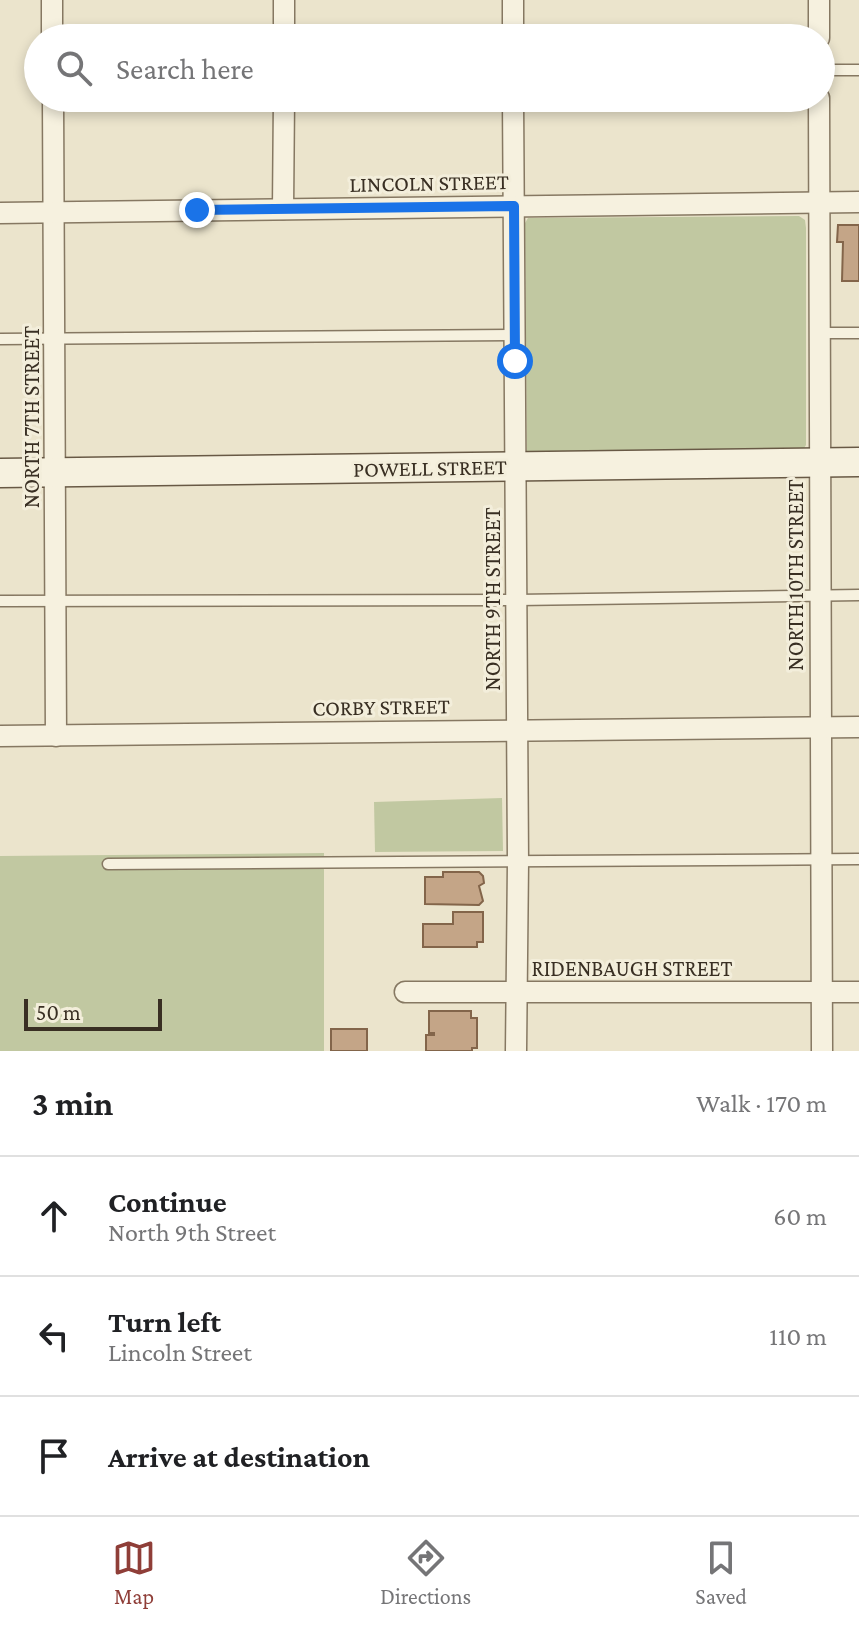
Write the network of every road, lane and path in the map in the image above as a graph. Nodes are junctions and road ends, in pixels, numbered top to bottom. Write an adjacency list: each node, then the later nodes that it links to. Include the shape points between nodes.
1 (52, 0): 5 (street)
2 (284, 0): 6 (street)
3 (513, 0): 7 (street)
4 (819, 0): 8 (street)
5 (52, 24)
6 (284, 24)
7 (513, 24)
8 (819, 24)
9 (835, 70): 10 (lane)
10 (859, 70)
11 (53, 112): 19 (street, NORTH 7TH STREET)
12 (284, 112): 18 (street)
13 (513, 112): 17 (street, NORTH 9TH STREET)
14 (819, 112): 16 (street, NORTH 10TH STREET)
15 (859, 202): 16 (street, LINCOLN STREET)
16 (820, 203): 17 (street, LINCOLN STREET); 21 (street, NORTH 10TH STREET)
17 (514, 206): 18 (street, LINCOLN STREET); 23 (street, NORTH 9TH STREET)
18 (283, 209): 19 (street, LINCOLN STREET)
19 (53, 212): 20 (street, LINCOLN STREET); 24 (street, NORTH 7TH STREET)
20 (0, 213)
21 (820, 333): 22 (lane); 26 (street, NORTH 10TH STREET)
22 (859, 333)
23 (515, 335): 24 (lane); 28 (street, NORTH 9TH STREET)
24 (55, 337): 25 (lane); 29 (street, NORTH 7TH STREET)
25 (0, 339)
26 (819, 462): 27 (street, POWELL STREET); 28 (street, POWELL STREET); 31 (street, NORTH 10TH STREET)
27 (859, 462)
28 (516, 467): 29 (street, POWELL STREET); 33 (street, NORTH 9TH STREET)
29 (55, 472): 30 (street, POWELL STREET); 35 (street, NORTH 7TH STREET)
30 (0, 473)
31 (821, 595): 32 (lane); 33 (lane); 36 (street, NORTH 10TH STREET)
32 (859, 595)
33 (517, 600): 35 (lane); 38 (street, NORTH 9TH STREET)
34 (0, 601): 35 (lane)
35 (55, 601): 40 (street, NORTH 7TH STREET)
36 (819, 727): 37 (street, CORBY STREET); 38 (street, CORBY STREET); 41 (street, NORTH 10TH STREET)
37 (859, 727)
38 (517, 729): 40 (street, CORBY STREET); 43 (street, NORTH 9TH STREET)
39 (0, 736): 40 (street, CORBY STREET)
40 (56, 736)
41 (821, 859): 42 (lane); 43 (lane); 47 (street, NORTH 10TH STREET)
42 (859, 859)
43 (518, 862): 44 (lane); 45 (street, NORTH 9TH STREET)
44 (108, 864)
45 (517, 991): 46 (street, RIDENBAUGH STREET); 47 (street, RIDENBAUGH STREET); 49 (street, NORTH 9TH STREET)
46 (405, 992)
47 (822, 992): 48 (street, RIDENBAUGH STREET); 50 (street, NORTH 10TH STREET)
48 (859, 992)
49 (516, 1051)
50 (822, 1051)

